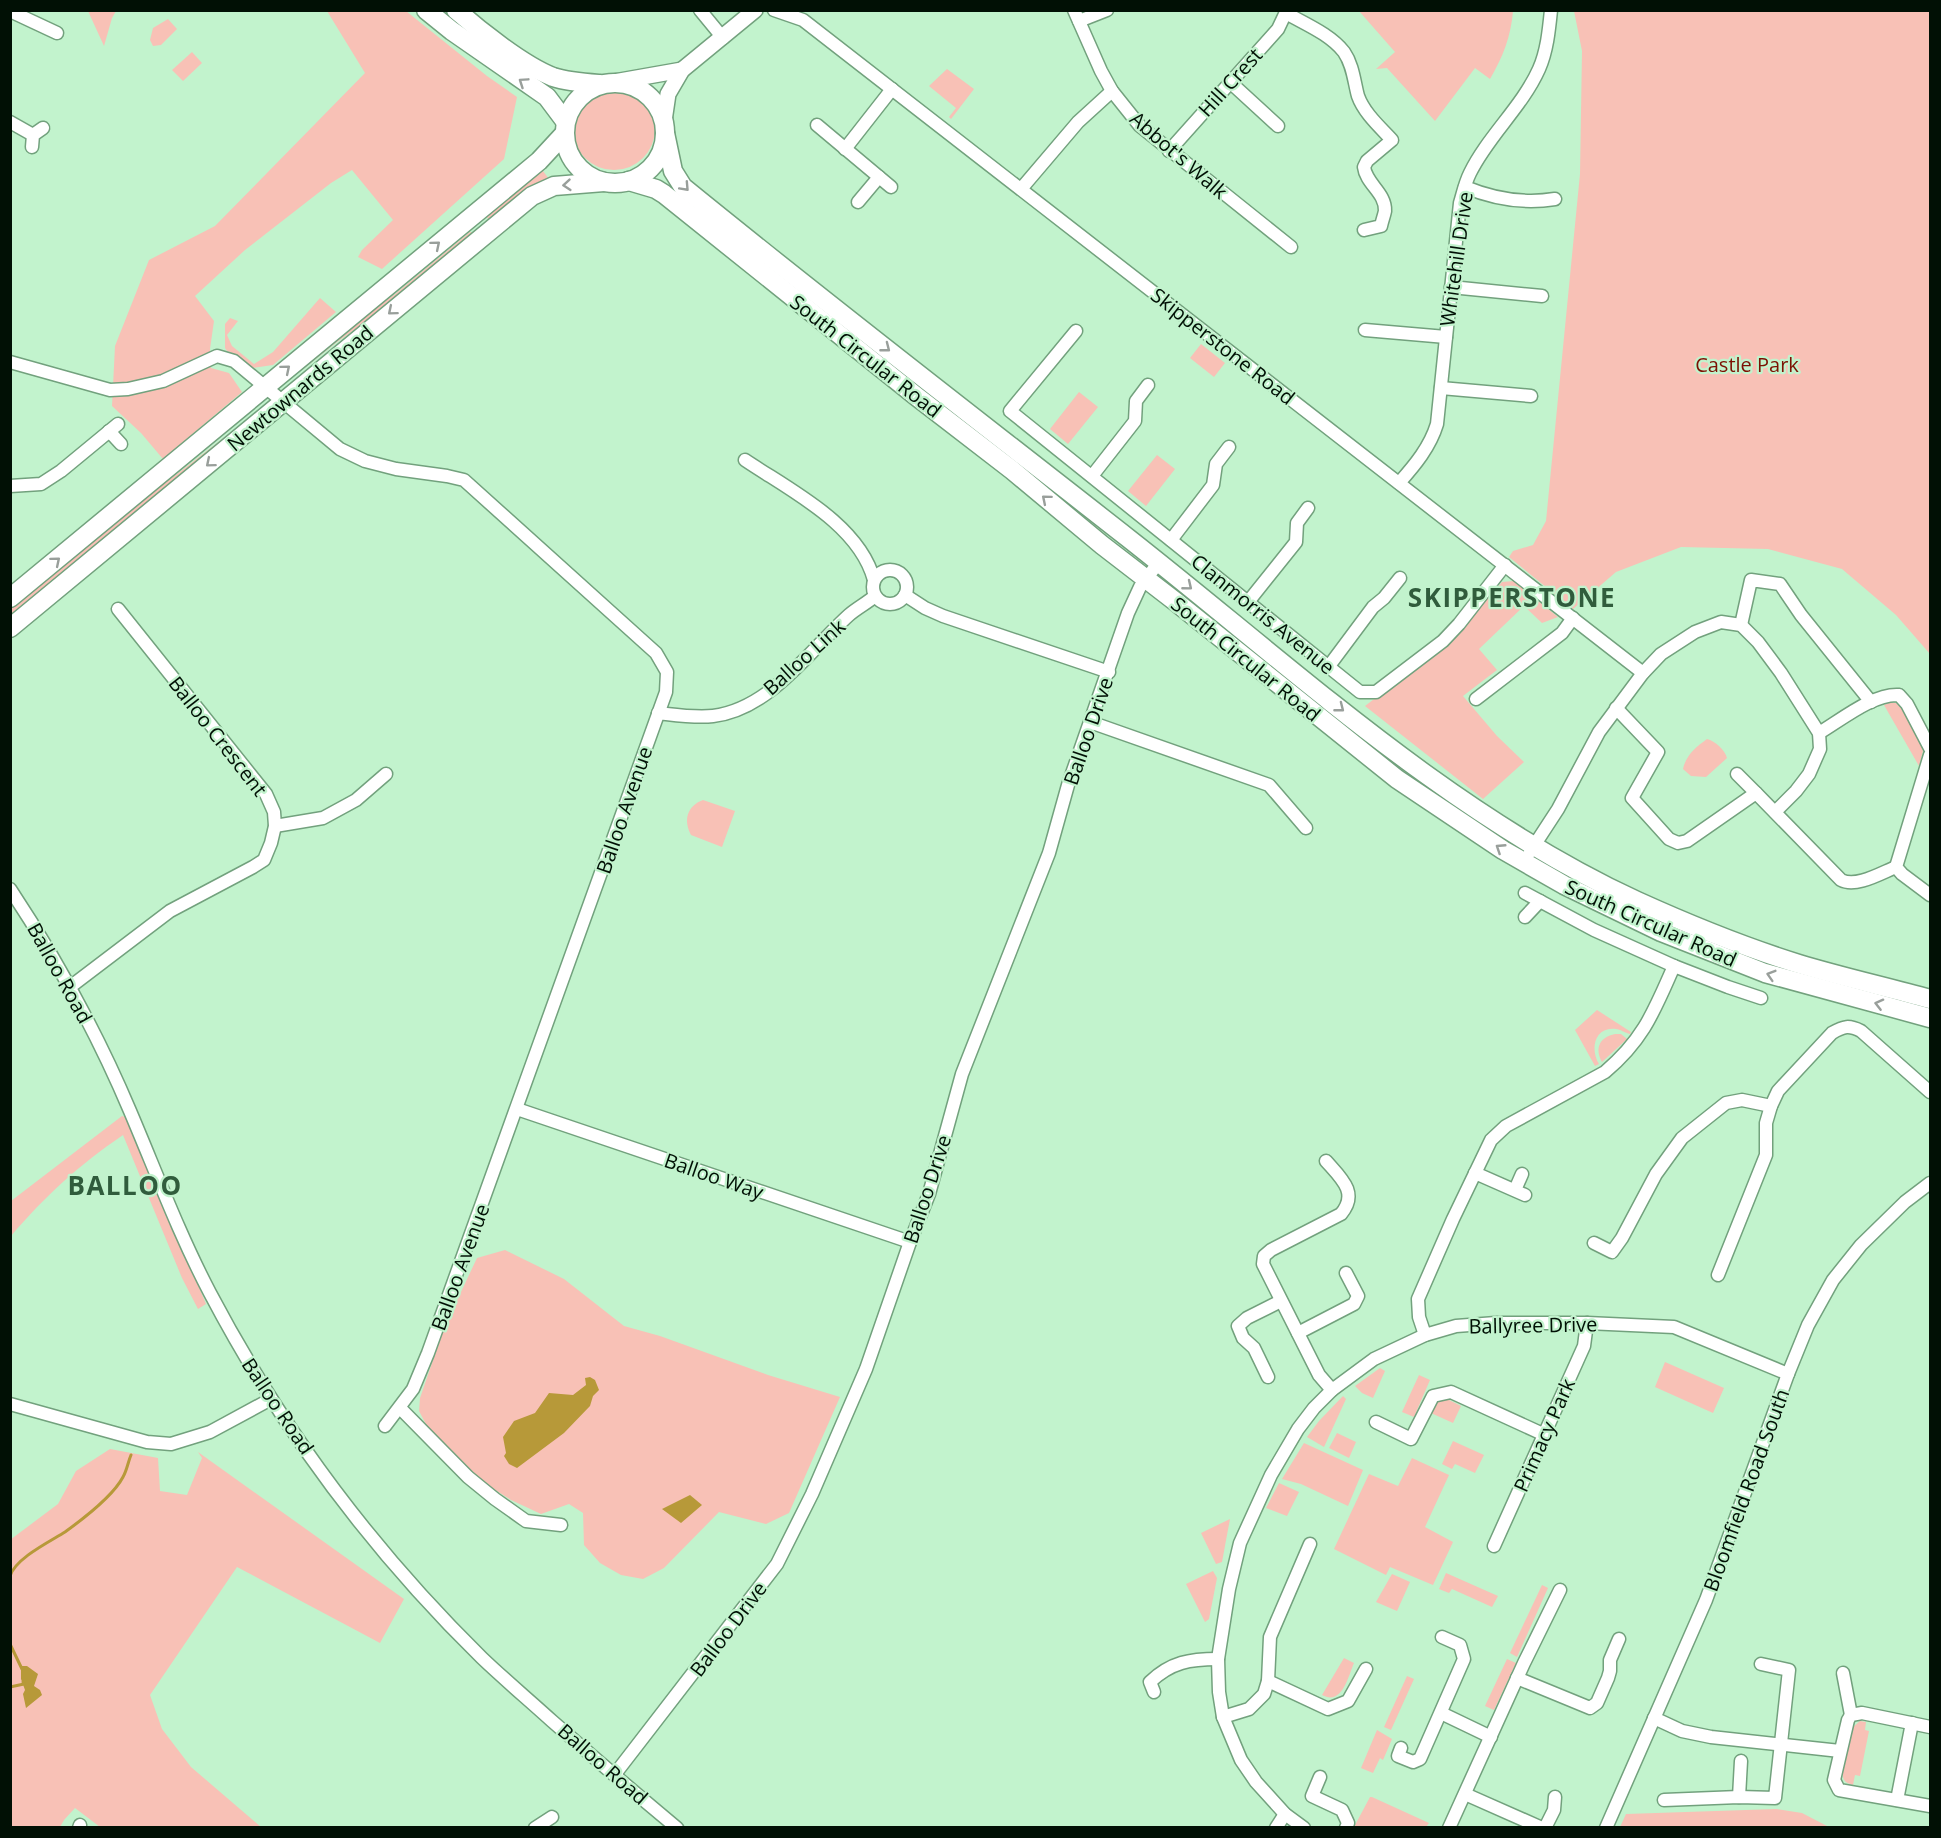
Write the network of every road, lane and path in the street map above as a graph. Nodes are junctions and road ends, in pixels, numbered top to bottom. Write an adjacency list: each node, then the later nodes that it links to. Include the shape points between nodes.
1 (426, 10): 23 (highway, one-way to 1, via 547,97)
2 (456, 10): 16 (highway, via 527,63 554,77 579,83)
3 (700, 10): 13 (street)
4 (755, 10): 13 (main road)
5 (774, 10): 10 (street, Skipperstone Road)
6 (1107, 10): 11 (street)
7 (1551, 10): 31 (street, Whitehill Drive, via 1549,35 1539,69 1479,158)
8 (10, 11): 12 (street)
9 (1287, 12): 15 (street, Hill Crest, via 1278,29); 35 (street, via 1343,51 1364,108 1392,140 1364,167 1383,199 1385,210 1381,226)
10 (801, 15): 17 (street, Skipperstone Road)
11 (1076, 16): 18 (street, Abbot's Walk)
12 (57, 33)
13 (723, 38): 14 (main road)
14 (682, 70): 16 (main road); 22 (main road, via 668,94)
15 (1230, 82): 21 (street); 26 (street, Hill Crest)
16 (607, 83): 22 (highway, via 628,84 641,90 659,110); 23 (highway, via 584,92 572,105)
17 (892, 89): 25 (street); 32 (street, Skipperstone Road)
18 (1112, 91): 26 (street, Abbot's Walk, via 1140,126); 32 (street, via 1078,122)
19 (10, 122): 24 (street)
20 (817, 125): 25 (street)
21 (1278, 126)
22 (664, 127): 28 (highway, via 662,149 655,163); 56 (highway, South Circular Road, one-way to 56, via 673,171 683,187 1048,475)
23 (565, 128): 29 (highway, via 566,148 572,160 586,174); 45 (highway, Newtownards Road, one-way to 23, via 538,161)
24 (36, 137)
25 (845, 148): 27 (street)
26 (1169, 151): 36 (street, Abbot's Walk)
27 (879, 177): 30 (street); 34 (street)
28 (629, 181): 29 (highway); 56 (highway, South Circular Road, one-way to 28, via 1102,545 664,194)
29 (604, 182): 45 (highway, Newtownards Road, one-way to 45, via 554,186 532,196 364,335)
30 (891, 187)
31 (1465, 187): 33 (street, via 1496,198 1537,202); 37 (street, Whitehill Drive)
32 (1021, 189): 51 (street, Skipperstone Road)
33 (1555, 199)
34 (858, 202)
35 (1364, 230)
36 (1291, 247)
37 (1451, 287): 38 (street); 41 (street, Whitehill Drive)
38 (1542, 296)
39 (1365, 330): 41 (street)
40 (1076, 331): 50 (street, Clanmorris Avenue, via 1010,411)
41 (1446, 337): 44 (street, Whitehill Drive)
42 (10, 362): 45 (street, Balloo Avenue, via 110,390 163,381 216,356 234,361)
43 (1148, 385): 50 (street, via 1136,401 1135,422)
44 (1441, 388): 46 (street); 51 (street, Whitehill Drive, via 1432,440)
45 (274, 394): 61 (highway, Newtownards Road, one-way to 45, via 147,485); 66 (highway, Newtownards Road, one-way to 66); 73 (street, Balloo Avenue, via 340,449 364,461 464,480 480,493 656,653 667,672 666,692)
46 (1531, 396)
47 (121, 444): 52 (street, via 114,427 41,483)
48 (1229, 447): 54 (street, via 1216,464 1213,485)
49 (745, 459): 58 (street, via 845,531 860,548)
50 (1092, 476): 54 (street, Clanmorris Avenue)
51 (1399, 483): 55 (street, Skipperstone Road)
52 (10, 486)
53 (1308, 508): 62 (street, via 1297,523 1296,542)
54 (1171, 540): 62 (street, Clanmorris Avenue)
55 (1505, 565): 64 (street, Skipperstone Road); 67 (street, Clanmorris Avenue, via 1443,640 1376,692 1360,692)
56 (1152, 570): 68 (street, Balloo Drive, via 1128,613); 84 (highway, South Circular Road, one-way to 84, via 1426,775); 85 (highway, South Circular Road, one-way to 56, via 1396,779)
57 (1400, 578): 67 (street)
58 (874, 580): 59 (street, via 887,570 898,572 906,580); 60 (street)
59 (905, 595): 60 (street, via 889,604); 68 (street, via 943,616)
60 (875, 597): 73 (street, Balloo Link, via 850,615 769,692 734,711 692,717)
61 (10, 598)
62 (1248, 602): 67 (street, Clanmorris Avenue)
63 (118, 609): 82 (street, Balloo Crescent, via 266,794)
64 (1574, 618): 69 (street, Skipperstone Road); 70 (street, via 1562,633)
65 (1742, 625): 69 (street, via 1721,622 1695,632 1661,654); 71 (street, via 1751,580 1780,584); 75 (street, via 1781,674)
66 (10, 628)
67 (1329, 666)
68 (1108, 672): 74 (street, Balloo Drive)
69 (1643, 673): 72 (street)
70 (1476, 699)
71 (1871, 702): 75 (street); 76 (street, via 1888,694 1899,695)
72 (1616, 708): 80 (street, via 1658,752 1632,798 1669,839 1687,841); 84 (street)
73 (658, 713): 99 (street, Balloo Avenue)
74 (1090, 722): 83 (street, via 1269,785); 104 (street, Balloo Drive, via 1049,853 962,1074 929,1194)
75 (1819, 734): 81 (street, via 1820,749 1809,774)
76 (1930, 748)
77 (1930, 755): 86 (street)
78 (386, 774): 82 (street, via 356,800 323,818)
79 (1737, 774): 80 (street)
80 (1756, 793): 81 (street)
81 (1776, 811): 86 (street, via 1847,883)
82 (275, 826): 93 (street, via 264,860 170,911)
83 (1306, 828)
84 (1534, 846): 85 (street); 95 (highway, South Circular Road, via 1635,899 1720,937 1800,964)
85 (1524, 863): 96 (highway, South Circular Road, one-way to 85, via 1765,973 1661,932)
86 (1896, 867): 89 (street)
87 (10, 889): 93 (street, Balloo Road)
88 (1525, 893): 90 (street)
89 (1930, 896)
90 (1540, 901): 91 (street); 92 (street)
91 (1525, 917)
92 (1674, 966): 94 (street); 101 (street, via 1650,1021 1615,1064 1506,1126 1491,1140)
93 (70, 987): 115 (street, Balloo Road, via 129,1109 189,1252)
94 (1761, 998)
95 (1930, 999)
96 (1930, 1018)
97 (1930, 1092): 98 (street, via 1851,1026 1832,1033 1778,1091)
98 (1771, 1106): 105 (street, via 1742,1100 1726,1103 1682,1138 1656,1174 1612,1252); 107 (street, via 1766,1123 1766,1155)
99 (517, 1109): 104 (street, Balloo Way); 117 (street, Balloo Avenue, via 428,1353)
100 (1326, 1161): 108 (street, via 1349,1194 1348,1205 1341,1214 1264,1256 1263,1264)
101 (1475, 1173): 102 (street, via 1520,1193); 111 (street, via 1418,1299)
102 (1522, 1174)
103 (1930, 1184): 112 (street, Bloomfield Road South, via 1905,1202 1836,1275 1808,1325)
104 (910, 1242): 145 (street, Balloo Drive, via 866,1369 777,1564)
105 (1594, 1243)
106 (1346, 1273): 110 (street, via 1358,1296 1353,1304)
107 (1718, 1275)
108 (1281, 1301): 110 (street); 113 (street, via 1238,1326)
109 (1587, 1323): 111 (street, Ballyree Drive, via 1496,1323 1456,1326); 112 (street, Ballyree Drive, via 1659,1325 1683,1330); 120 (street, Primacy Park, via 1584,1346)
110 (1298, 1333): 114 (street, via 1319,1375)
111 (1425, 1335): 114 (street, Ballyree Drive, via 1374,1359)
112 (1788, 1374): 137 (street, Bloomfield Road South, via 1712,1586)
113 (1268, 1377)
114 (1332, 1390): 127 (street, Ballyree Drive, via 1295,1433 1240,1543)
115 (271, 1399): 116 (street, via 210,1432 171,1444 147,1442); 145 (street, Balloo Road, via 334,1489 429,1603 498,1673)
116 (10, 1404)
117 (400, 1408): 119 (street, Balloo Avenue); 121 (street, via 495,1499 526,1521)
118 (1376, 1422): 120 (street, via 1411,1438 1432,1395 1451,1392)
119 (385, 1426)
120 (1545, 1435): 123 (street, Primacy Park)
121 (561, 1525)
122 (1310, 1544): 132 (street, via 1270,1637)
123 (1494, 1546)
124 (1560, 1590): 131 (street)
125 (1442, 1637): 134 (street, via 1460,1645 1464,1659)
126 (1619, 1639): 131 (street, via 1610,1660 1611,1671 1597,1703 1590,1708)
127 (1218, 1659): 133 (street, via 1188,1660 1159,1674 1150,1682); 136 (street, Ballyree Drive)
128 (1761, 1664): 141 (street, via 1789,1670)
129 (1366, 1669): 132 (street, via 1348,1701 1328,1709)
130 (1843, 1673): 135 (street)
131 (1517, 1678): 140 (street)
132 (1268, 1682): 136 (street, via 1264,1695 1249,1709)
133 (1154, 1692)
134 (1441, 1713): 140 (street); 142 (street, via 1420,1759 1413,1762 1398,1756)
135 (1851, 1715): 138 (street, via 1862,1713); 143 (street)
136 (1223, 1717): 153 (street, Ballyree Drive, via 1241,1760)
137 (1654, 1718): 141 (street, via 1682,1731); 162 (street, Bloomfield Road South)
138 (1912, 1724): 139 (street); 151 (street)
139 (1930, 1727)
140 (1491, 1737): 147 (street)
141 (1782, 1746): 143 (street); 149 (street, via 1775,1798)
142 (1401, 1748)
143 (1840, 1751): 151 (street, via 1834,1780 1839,1790)
144 (1741, 1761): 149 (street)
145 (615, 1774): 156 (street, Balloo Road)
146 (1320, 1777): 159 (street, via 1312,1796 1342,1810 1348,1822)
147 (1465, 1794): 160 (street); 161 (street)
148 (1555, 1797): 161 (street, via 1554,1810)
149 (1739, 1797): 150 (street)
150 (1664, 1800)
151 (1897, 1800): 152 (street)
152 (1930, 1806)
153 (1285, 1814): 157 (street); 158 (street, Ballyree Drive)
154 (552, 1817): 155 (street)
155 (535, 1827)
156 (677, 1827)
157 (1276, 1827)
158 (1304, 1827)
159 (1346, 1827)
160 (1449, 1827)
161 (1544, 1827)
162 (1606, 1827)

